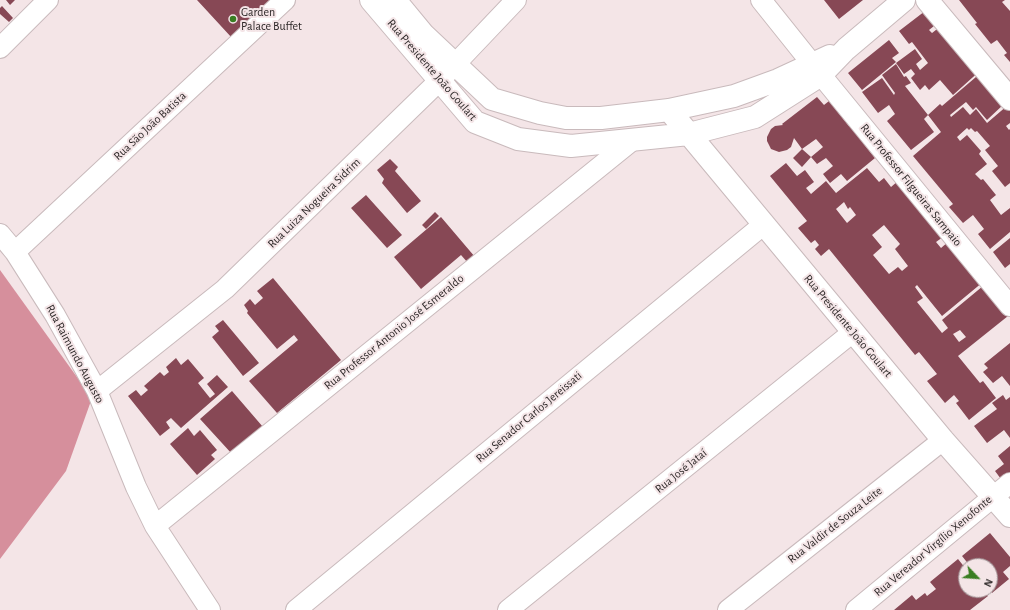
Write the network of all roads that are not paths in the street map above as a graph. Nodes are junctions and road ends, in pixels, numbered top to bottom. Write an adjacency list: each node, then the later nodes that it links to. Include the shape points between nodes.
1 (48, 0): 9 (street)
2 (285, 0): 18 (street, Rua São João Batista)
3 (371, 0): 11 (street, Rua Presidente João Goulart)
4 (395, 0): 11 (street, Rua Presidente João Goulart, via 423,34)
5 (516, 0): 11 (street, Rua Luiza Nogueira Sidrim)
6 (761, 0): 10 (street, Rua Professor Filgueiras Sampaio)
7 (904, 0): 10 (street, Rua Presidente João Goulart)
8 (927, 0): 12 (street)
9 (0, 48)
10 (817, 70): 13 (street, Rua Presidente João Goulart, via 778,80 734,96); 14 (street, Rua Presidente João Goulart, via 755,117); 19 (street, Rua Professor Filgueiras Sampaio)
11 (448, 73): 13 (street, Rua Presidente João Goulart, via 492,99 566,118 601,118); 15 (street, Rua Presidente João Goulart, via 475,122 518,139 571,146); 21 (street, Rua Luiza Nogueira Sidrim, via 225,289)
12 (1010, 99)
13 (669, 110): 14 (street, Rua Presidente João Goulart)
14 (689, 134): 15 (street, Rua Presidente João Goulart); 16 (street, Rua Presidente João Goulart)
15 (634, 139): 26 (street, Rua Professor Antonio José Esmeraldo)
16 (763, 224): 20 (street, Rua Presidente João Goulart); 28 (street, Rua Senador Carlos Jereissati)
17 (0, 234): 18 (street, Rua Raimundo Augusto)
18 (15, 252): 21 (street, Rua Raimundo Augusto, via 55,314)
19 (1010, 306)
20 (853, 332): 22 (street, Rua Presidente João Goulart); 29 (street, Rua José Jataí)
21 (97, 391): 26 (street, Rua Raimundo Augusto)
22 (942, 440): 24 (street, Rua Presidente João Goulart); 30 (street, Rua Valdir de Souza Leite)
23 (1010, 483): 24 (street, Rua Vereador Virgílio Xenofonte)
24 (993, 496): 25 (street, Rua Presidente João Goulart); 31 (street, Rua Vereador Virgílio Xenofonte)
25 (1010, 516)
26 (154, 526): 27 (street, Rua Raimundo Augusto)
27 (210, 610)
28 (296, 610)
29 (508, 610)
30 (728, 610)
31 (856, 610)

